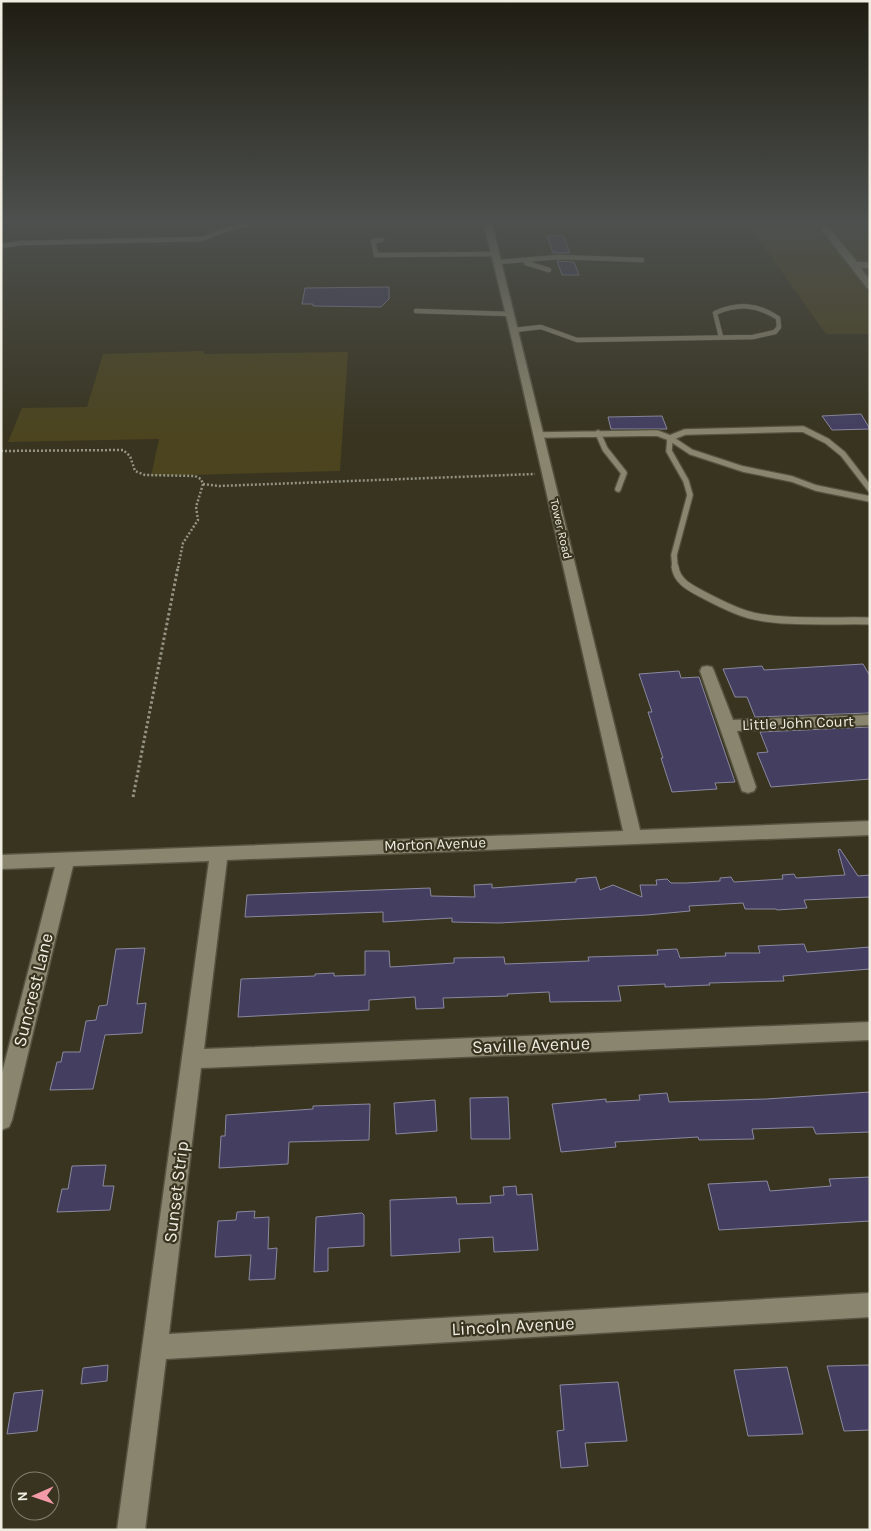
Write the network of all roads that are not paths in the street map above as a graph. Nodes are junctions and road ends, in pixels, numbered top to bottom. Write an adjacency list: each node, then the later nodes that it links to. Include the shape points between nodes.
1 (505, 291): 3 (street, Tower Road)
2 (416, 311): 3 (lane)
3 (511, 314): 4 (street, Tower Road)
4 (514, 330): 5 (lane, via 541,327 577,340); 7 (street, Tower Road)
5 (721, 337): 5 (lane, via 775,332 779,327 778,318 758,307 729,306 715,313)
6 (598, 433): 7 (lane); 8 (lane, via 657,433); 9 (lane, via 605,449 624,473)
7 (539, 434): 18 (street, Tower Road)
8 (670, 438): 10 (lane, via 685,432 802,429 819,436 843,454); 11 (lane, via 691,452 743,469); 12 (lane, via 669,451 686,481 690,496 674,555 676,573 684,585 748,615)
9 (618, 489)
10 (870, 489)
11 (870, 499)
12 (870, 621)
13 (707, 671): 15 (street, Little John Court)
14 (870, 720): 15 (street, Little John Court)
15 (727, 726): 16 (street, Little John Court)
16 (748, 787)
17 (870, 828): 18 (street, Morton Avenue)
18 (633, 837): 19 (street, Morton Avenue)
19 (219, 853): 20 (street, Morton Avenue); 23 (street, Sunset Strip)
20 (66, 860): 21 (street, Morton Avenue); 24 (street, Suncrest Lane)
21 (1, 862)
22 (870, 1031): 23 (street, Saville Avenue)
23 (193, 1059): 26 (street, Sunset Strip)
24 (1, 1120)
25 (870, 1305): 26 (street, Lincoln Avenue)
26 (156, 1347): 27 (street, Sunset Strip)
27 (131, 1530)

